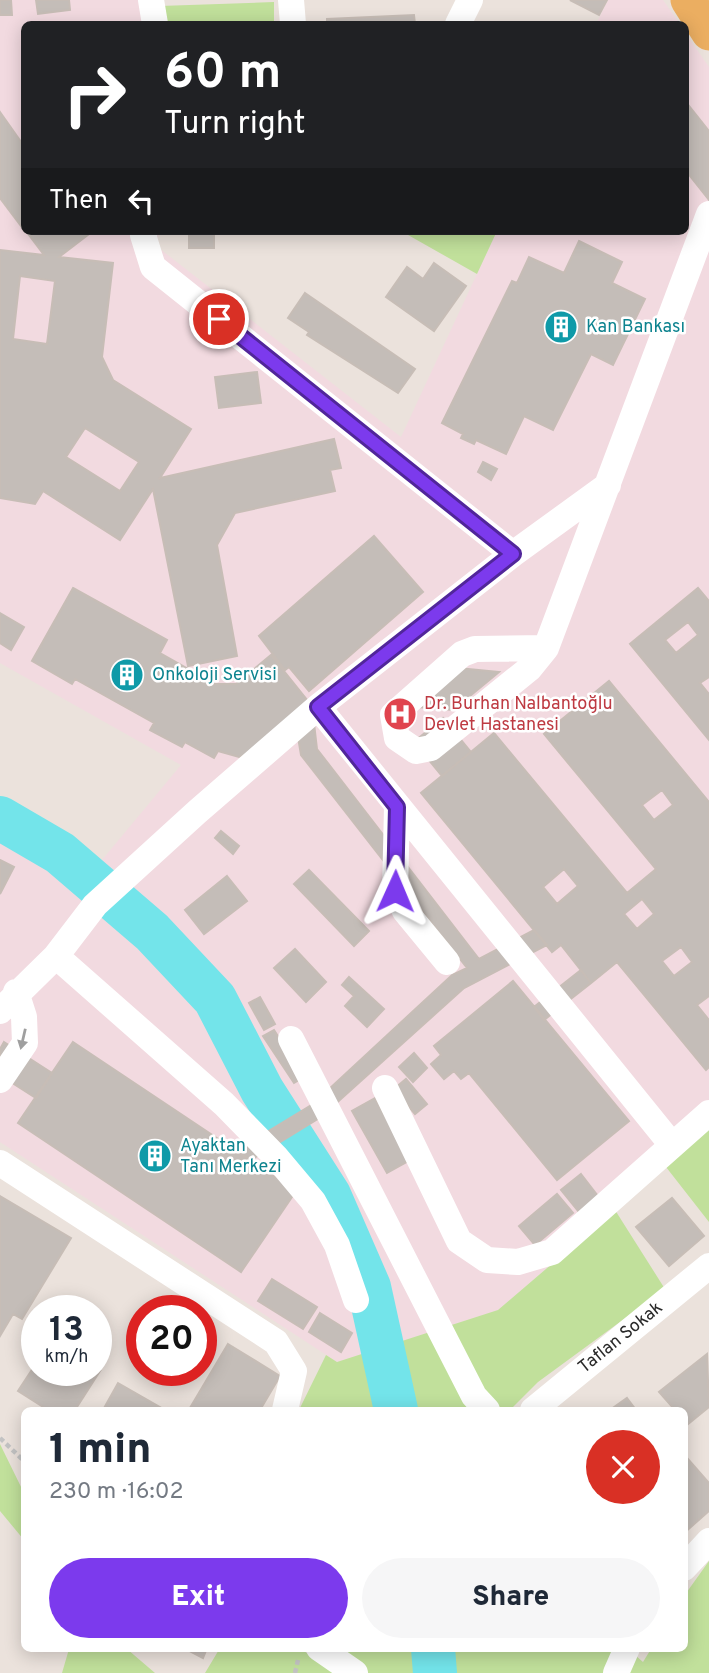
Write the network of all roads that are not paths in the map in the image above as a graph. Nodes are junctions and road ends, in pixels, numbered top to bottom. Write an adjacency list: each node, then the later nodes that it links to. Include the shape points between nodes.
1 (151, 0): 5 (street)
2 (291, 0): 6 (street)
3 (470, 0): 7 (street)
4 (688, 0): 8 (main road)
5 (154, 21)
6 (293, 21)
7 (460, 21)
8 (709, 33)
9 (708, 211): 11 (street)
10 (143, 235): 12 (street, via 153,267)
11 (608, 485): 12 (street); 13 (street)
12 (513, 554): 14 (street)
13 (546, 648): 13 (street, via 529,669 431,748 416,751 397,738 393,715 462,654 475,649)
14 (318, 707): 15 (street); 16 (street, via 120,881)
15 (397, 807): 17 (street, via 395,891 405,911); 23 (street)
16 (56, 956): 18 (street); 26 (street, via 224,1104 276,1157 313,1201 337,1245)
17 (447, 962)
18 (8, 1001): 20 (street, one-way to 20, via 24,1017 25,1043)
19 (291, 1039): 28 (street, via 468,1385)
20 (0, 1080)
21 (385, 1088): 23 (street, via 459,1241 487,1260 518,1262 552,1252)
22 (709, 1113): 23 (street)
23 (672, 1145)
24 (0, 1163): 27 (street, via 276,1342 294,1371)
25 (709, 1266): 29 (street, Taflan Sokak)
26 (356, 1300)
27 (286, 1407)
28 (485, 1407)
29 (537, 1407)
30 (709, 1541): 31 (street)
31 (688, 1564)
32 (325, 1652): 33 (street)
33 (355, 1673)

